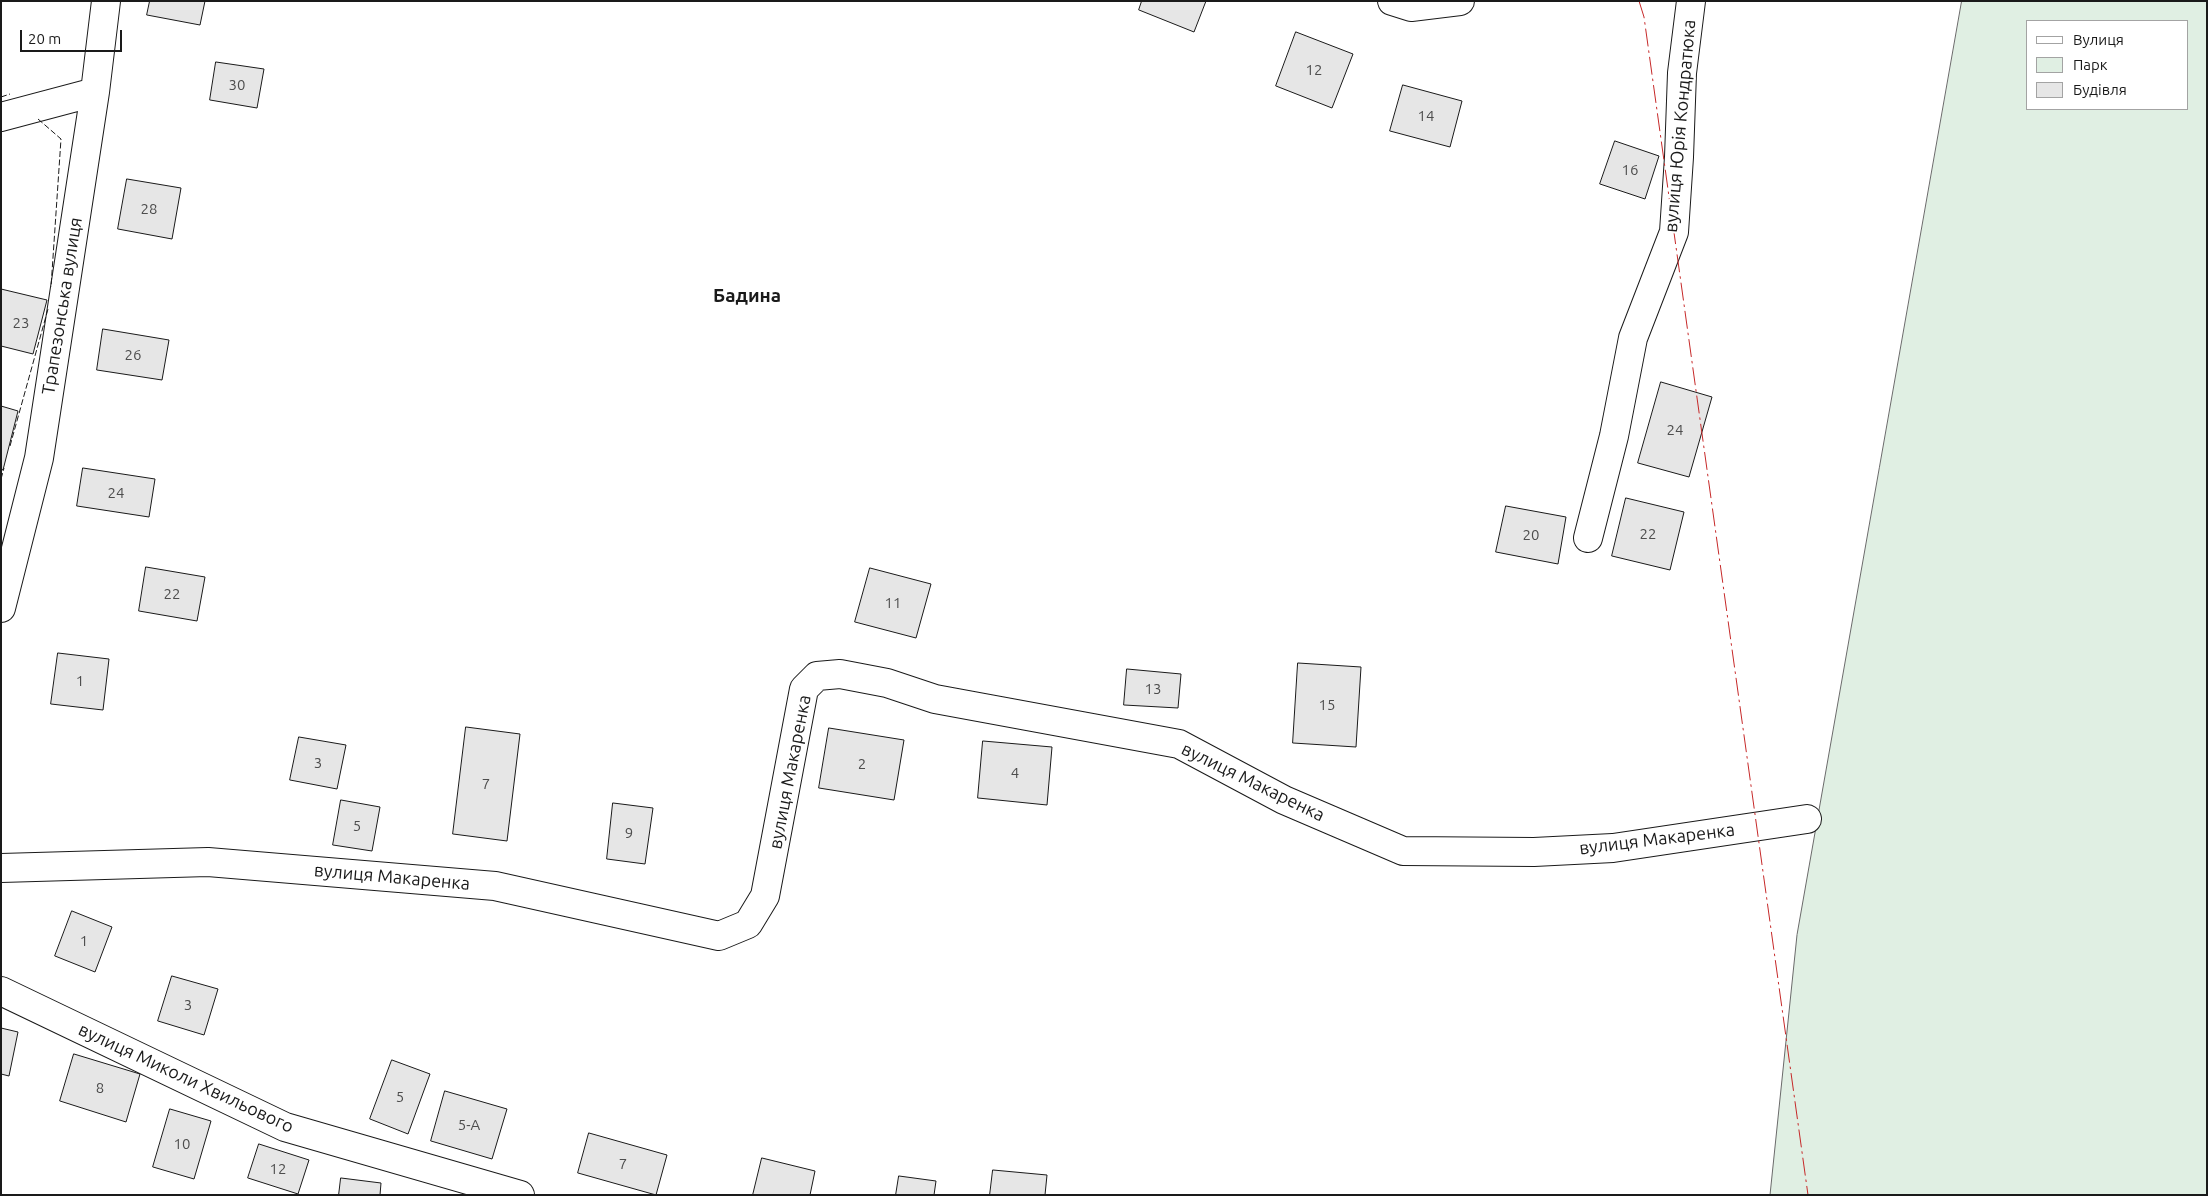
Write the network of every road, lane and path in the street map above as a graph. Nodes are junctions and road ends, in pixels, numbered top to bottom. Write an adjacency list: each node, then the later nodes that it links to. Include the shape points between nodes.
1 (106, 1): 5 (street, Трапезонська вулиця)
2 (1392, 1): 3 (street, via 1412,7)
3 (1460, 1)
4 (1691, 1): 7 (street, вулиця Юрія Кондратюка, via 1682,73 1674,232 1634,338)
5 (95, 92): 6 (street); 8 (street, Трапезонська вулиця, via 39,458)
6 (1, 117)
7 (1588, 538)
8 (1, 608)
9 (1807, 819): 10 (street, вулиця Макаренка, via 1613,848 1534,852 1403,851 1284,800 1179,744 935,700 887,683 840,674 817,676 804,689 765,896 748,924 719,936 495,886 208,862)
10 (1, 868)
11 (1, 991): 12 (street, вулиця Миколи Хвильового, via 285,1127)
12 (520, 1195)

